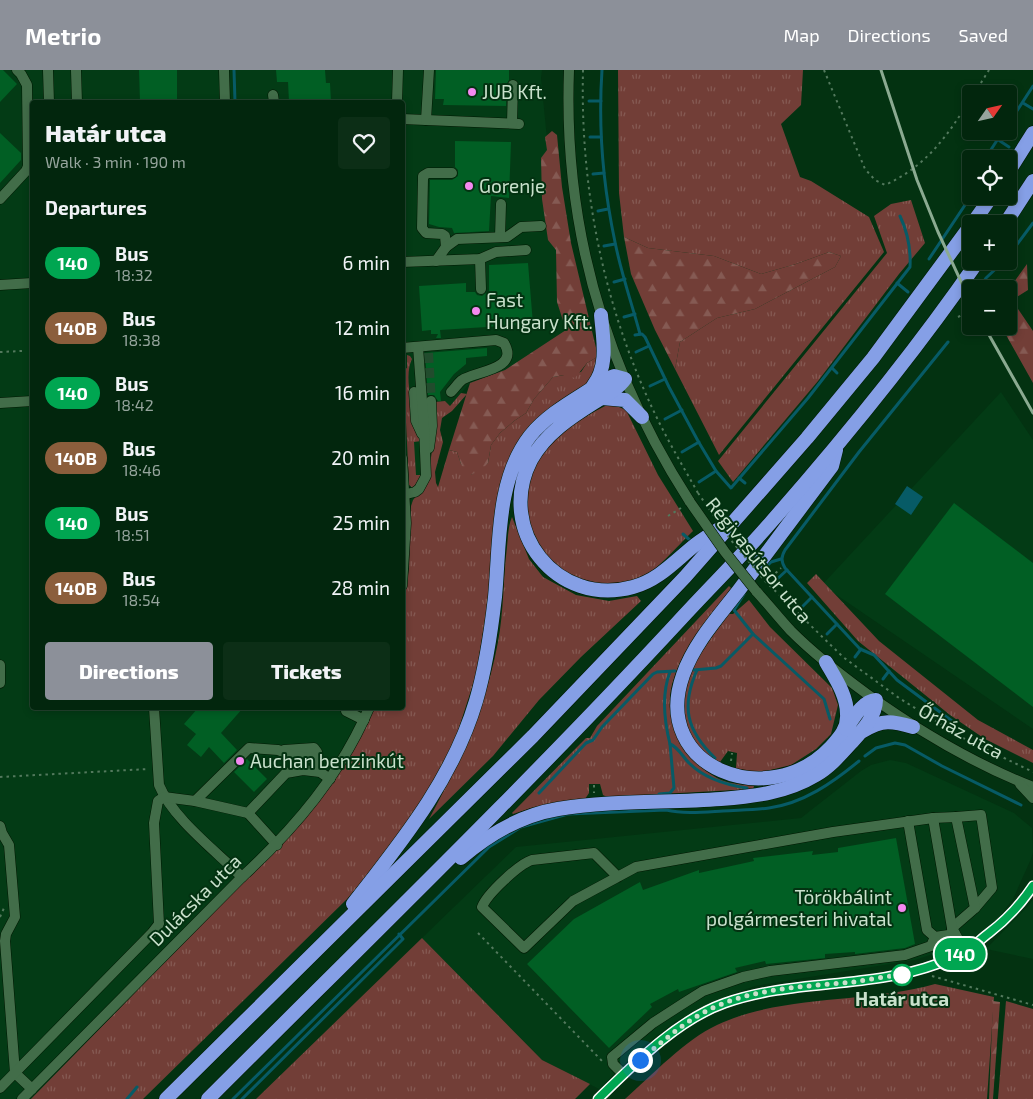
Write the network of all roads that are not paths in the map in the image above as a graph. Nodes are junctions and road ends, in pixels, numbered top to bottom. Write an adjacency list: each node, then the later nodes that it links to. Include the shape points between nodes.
1 (17, 70): 19 (street, via 27,85 28,166)
2 (48, 70): 9 (street)
3 (76, 70): 10 (street)
4 (224, 70): 11 (street)
5 (398, 70): 12 (street)
6 (429, 70): 14 (street)
7 (569, 70): 34 (street, Régivasútsor utca, via 571,169 578,222)
8 (513, 85): 14 (street, via 515,123)
9 (49, 100)
10 (77, 100)
11 (225, 100)
12 (397, 100)
13 (405, 119): 14 (street)
14 (426, 120)
15 (1033, 133): 16 (highway)
16 (1017, 158)
17 (452, 173): 25 (street, via 428,173 423,179 422,228 426,233 445,236)
18 (1033, 181): 21 (highway)
19 (0, 199)
20 (501, 204): 23 (street)
21 (1011, 215)
22 (541, 226): 23 (street, via 521,227 511,235)
23 (500, 237): 25 (street, via 457,239)
24 (962, 238): 46 (highway, via 873,358)
25 (446, 247): 28 (street)
26 (526, 250): 27 (street, via 496,252)
27 (480, 259): 28 (street); 33 (street)
28 (436, 261): 29 (street)
29 (405, 262)
30 (971, 270): 43 (highway)
31 (30, 284): 32 (street)
32 (0, 285)
33 (481, 289)
34 (601, 315): 36 (street, Régivasútsor utca); 38 (highway, via 604,355)
35 (417, 348): 37 (street, via 496,340 504,343 507,351 502,364 463,380); 44 (street, via 416,421 424,437)
36 (625, 379): 38 (highway, via 610,377); 42 (street, Régivasútsor utca)
37 (451, 392)
38 (596, 394): 42 (highway, via 625,400); 46 (highway, via 549,435 535,454 522,485 520,511 524,527 530,543 550,569 578,586 594,590 636,587 656,577 696,544); 80 (highway, via 543,422 530,436 515,463 503,507 489,642 476,702 436,790 411,829)
39 (30, 401): 41 (street)
40 (431, 402): 44 (street, via 432,426)
41 (0, 403)
42 (642, 417): 49 (street, Régivasútsor utca, bridge, via 686,505 756,591)
43 (838, 443): 58 (highway, via 832,466 693,654 678,691 678,705 685,736 701,758 737,777 764,779 807,766 825,753); 77 (highway, via 771,523 595,712)
44 (426, 476): 45 (street, via 419,489)
45 (405, 494)
46 (741, 514): 80 (highway, via 568,701)
47 (405, 518): 48 (street)
48 (405, 544)
49 (826, 662): 52 (street, Régivasútsor utca); 58 (highway, via 845,700)
50 (0, 665): 51 (street)
51 (0, 683)
52 (876, 700): 57 (street, Őrház utca); 58 (highway, via 863,707); 59 (highway, via 875,708)
53 (154, 710): 64 (street, via 159,785)
54 (368, 710): 56 (street, Dulácska utca)
55 (346, 711): 56 (street)
56 (364, 720): 61 (street, Dulácska utca)
57 (913, 727): 59 (highway, via 880,722); 62 (street, Őrház utca)
58 (846, 728)
59 (860, 733): 77 (highway, via 817,775 790,788 761,796 578,806 556,809 515,822 467,853)
60 (319, 768): 61 (street); 66 (street, via 312,758 250,748); 67 (street, via 286,773)
61 (330, 779): 72 (street, Dulácska utca)
62 (1015, 780): 63 (street, Őrház utca); 65 (street)
63 (1033, 787)
64 (164, 797): 66 (street); 74 (street, via 175,812); 83 (street, via 158,801 155,814 159,924)
65 (1033, 798)
66 (195, 801): 67 (street)
67 (248, 813): 72 (street)
68 (956, 817): 69 (street); 76 (street); 76 (street, via 981,815 992,888)
69 (933, 818): 70 (street); 78 (street)
70 (908, 821): 73 (street, via 636,867); 79 (street, via 927,930)
71 (0, 826): 82 (street, via 10,845 15,917 5,941)
72 (277, 844): 74 (street, Dulácska utca)
73 (618, 876): 73 (street, via 573,901 524,948 482,906 513,873 532,860 594,853)
74 (242, 877): 86 (street, Dulácska utca)
75 (1033, 886): 81 (street, via 1006,920)
76 (975, 908): 78 (street)
77 (385, 923): 89 (highway)
78 (953, 931): 79 (street); 81 (street)
79 (935, 937): 84 (street, via 931,946 905,955 770,971 703,992 653,1023 612,1057 613,1064)
80 (320, 948): 88 (highway)
81 (966, 952): 84 (street, via 916,972 789,988 724,1003 677,1029)
82 (5, 1015): 83 (street)
83 (15, 1073): 85 (street); 86 (street)
84 (623, 1074): 90 (street)
85 (0, 1088)
86 (32, 1089): 87 (street, Dulácska utca)
87 (22, 1099)
88 (166, 1099)
89 (208, 1099)
90 (598, 1099)

